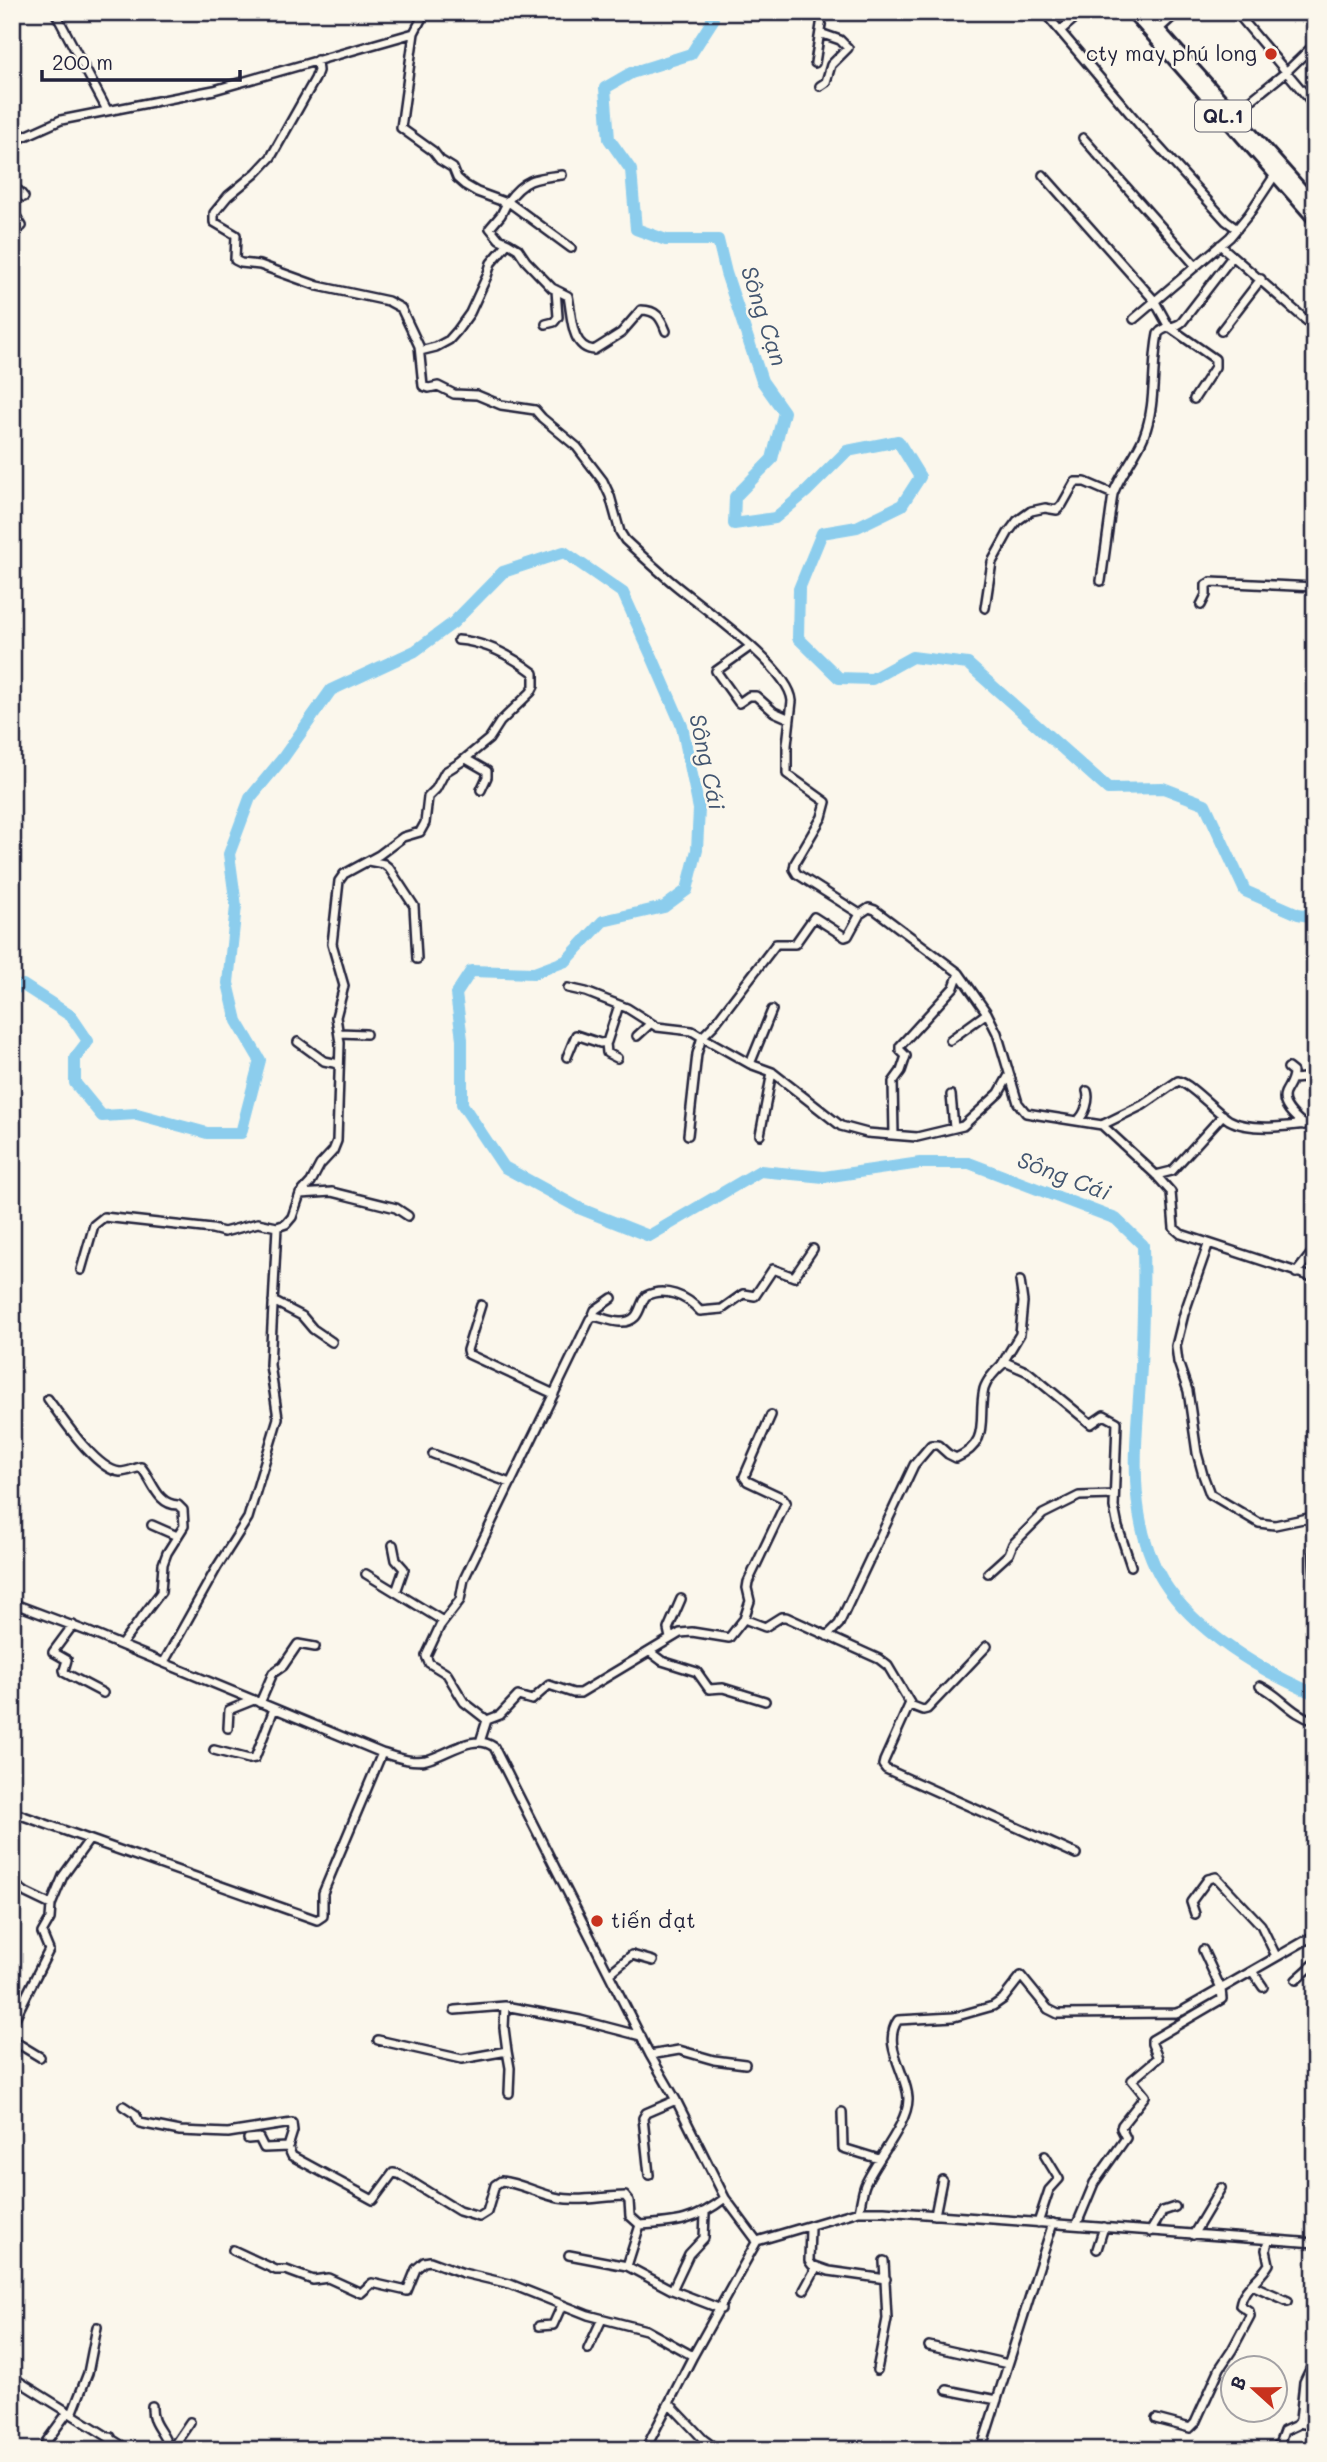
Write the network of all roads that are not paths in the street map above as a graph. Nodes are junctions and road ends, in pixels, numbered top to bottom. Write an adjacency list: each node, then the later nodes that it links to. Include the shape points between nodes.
1 (55, 12): 20 (street)
2 (425, 12): 12 (street)
3 (823, 12): 13 (street)
4 (1044, 12): 11 (street)
5 (1082, 12): 11 (street)
6 (1132, 12): 25 (highway, QL.1)
7 (1143, 12): 10 (highway, QL.1)
8 (1178, 12): 10 (street)
9 (1236, 12): 17 (street)
10 (1158, 30): 21 (highway, QL.1)
11 (1060, 31): 33 (street, via 1209,203)
12 (414, 33): 15 (street); 29 (street, via 401,128 453,168 465,185)
13 (820, 33): 16 (street); 18 (street, via 841,40 848,48 831,65)
14 (1315, 44): 17 (street)
15 (317, 60): 20 (street, via 214,90); 49 (street, via 315,79 271,157 216,209 213,219 236,235 234,257 238,262 401,308)
16 (814, 63)
17 (1286, 72): 19 (street); 21 (street)
18 (820, 86)
19 (1315, 106)
20 (107, 110): 23 (street, via 46,125)
21 (1234, 114): 30 (highway, QL.1)
22 (1083, 138): 39 (street)
23 (12, 142)
24 (1043, 175): 42 (street)
25 (1275, 175): 32 (highway, QL.1); 33 (street)
26 (562, 176): 29 (street, via 524,183)
27 (12, 193): 28 (street, via 19,191)
28 (24, 197)
29 (507, 202): 35 (street, via 490,231); 37 (street)
30 (1315, 205)
31 (12, 210): 34 (street, via 22,226)
32 (1315, 220)
33 (1237, 229): 36 (street)
34 (12, 233)
35 (508, 243): 41 (street); 49 (street, via 491,263 470,313 457,331 449,340)
36 (1220, 245): 38 (street); 39 (street)
37 (571, 248)
38 (1232, 257): 40 (street); 45 (street, via 1182,322)
39 (1195, 265): 42 (street)
40 (1261, 279): 46 (street); 48 (street)
41 (556, 290): 44 (street, via 558,317); 47 (street, via 568,296 575,331 589,350 621,333 642,310 656,313)
42 (1154, 300): 43 (street); 45 (street)
43 (1134, 319)
44 (546, 324)
45 (1169, 327): 50 (street, via 1217,362); 51 (street, via 1160,330 1157,338 1154,398 1144,437)
46 (1315, 328)
47 (666, 331)
48 (1221, 331)
49 (420, 351): 57 (street, via 423,386 533,409 563,434 603,481 625,540)
50 (1194, 399)
51 (1114, 494): 52 (street); 55 (street, via 1074,482 1057,510 1039,508 1017,521 992,562)
52 (1101, 581)
53 (1315, 587): 54 (street, via 1211,582)
54 (1201, 605)
55 (985, 608)
56 (458, 640): 59 (street, via 486,645 535,675 528,696)
57 (751, 646): 58 (street, via 786,684 791,694); 58 (street, via 716,671 739,703 756,696)
58 (790, 719): 62 (street, via 787,774 826,802 794,869)
59 (466, 759): 60 (street, via 487,771); 61 (street, via 447,769 428,797 425,823 419,832 403,837)
60 (481, 790)
61 (368, 861): 63 (street, via 389,867 414,906); 70 (street, via 344,874 338,887 332,944 344,986 336,1012)
62 (859, 914): 64 (street, via 875,910); 73 (street, via 848,936 814,916 795,944 776,944)
63 (417, 959)
64 (959, 973): 68 (street); 96 (street, via 954,987 900,1046 906,1056 893,1082)
65 (568, 988): 66 (street)
66 (619, 1005): 69 (street); 76 (street)
67 (772, 1010): 79 (street)
68 (987, 1013): 74 (street); 83 (street)
69 (650, 1024): 72 (street); 73 (street)
70 (339, 1033): 71 (street); 80 (street)
71 (366, 1034)
72 (637, 1036)
73 (702, 1037): 79 (street); 94 (street)
74 (950, 1040)
75 (298, 1042): 80 (street, via 324,1061)
76 (606, 1043): 77 (street, via 576,1035); 78 (street, via 607,1053)
77 (567, 1057)
78 (617, 1058)
79 (750, 1063): 82 (street)
80 (339, 1064): 98 (street, via 336,1145)
81 (1288, 1068): 85 (street)
82 (772, 1072): 95 (street); 96 (street, via 841,1126)
83 (1008, 1077): 89 (street, via 1027,1113); 93 (street, via 999,1093)
84 (1315, 1077): 85 (street)
85 (1293, 1079): 92 (street, via 1284,1102)
86 (1087, 1091): 89 (street, via 1083,1117)
87 (951, 1095): 93 (street)
88 (1223, 1115): 91 (street, via 1178,1081); 92 (street, via 1241,1124); 97 (street, via 1172,1171)
89 (1077, 1121): 91 (street)
90 (1315, 1123): 92 (street)
91 (1102, 1125): 97 (street)
92 (1304, 1125)
93 (954, 1128): 96 (street, via 917,1137)
94 (688, 1135)
95 (760, 1135)
96 (894, 1135)
97 (1156, 1175): 101 (street, via 1171,1192 1174,1228)
98 (300, 1194): 99 (street, via 332,1192 396,1208); 100 (street, via 289,1222)
99 (408, 1216)
100 (277, 1227): 104 (street, via 262,1223 225,1232 104,1217 94,1224); 109 (street)
101 (1209, 1245): 105 (street); 126 (street, via 1176,1346 1203,1475 1210,1494 1259,1523 1275,1525 1308,1518)
102 (813, 1249): 111 (street, via 794,1277 773,1269 755,1296 743,1294 722,1308 700,1311 693,1302 659,1292 646,1296 631,1320 610,1322)
103 (1315, 1249): 105 (street)
104 (81, 1270)
105 (1296, 1273): 106 (street)
106 (1315, 1278)
107 (1020, 1280): 113 (street, via 1019,1337)
108 (612, 1298): 111 (street)
109 (273, 1301): 112 (street, via 300,1314); 139 (street, via 271,1372 279,1412 261,1479 248,1518)
110 (481, 1305): 114 (street, via 468,1354)
111 (592, 1317): 114 (street)
112 (332, 1342)
113 (1002, 1364): 119 (street, via 1026,1371 1091,1424 1104,1415 1116,1420); 133 (street, via 985,1386 983,1424 975,1444 959,1457 934,1444 922,1454 839,1624)
114 (554, 1394): 118 (street)
115 (48, 1399): 121 (street, via 104,1466 121,1472 141,1467 163,1502 181,1507 184,1526)
116 (771, 1415): 130 (street, via 744,1477 786,1502 748,1582 750,1601)
117 (433, 1454): 118 (street)
118 (510, 1483): 131 (street, via 464,1579 460,1600)
119 (1114, 1495): 123 (street, via 1118,1527); 124 (street, via 1079,1496 1049,1510)
120 (152, 1525): 121 (street)
121 (177, 1536): 135 (street, via 164,1560 162,1592)
122 (393, 1545): 127 (street, via 396,1560 404,1569)
123 (1131, 1566)
124 (988, 1573)
125 (366, 1574): 127 (street)
126 (1315, 1580)
127 (396, 1592): 131 (street)
128 (681, 1599): 134 (street, via 668,1629)
129 (12, 1603): 132 (street)
130 (744, 1619): 133 (street, via 765,1627 784,1616); 134 (street, via 729,1638 685,1632)
131 (443, 1620): 146 (street, via 426,1659 447,1674 464,1702)
132 (73, 1625): 135 (street); 141 (street, via 53,1652 67,1660 65,1674)
133 (827, 1636): 144 (street, via 886,1663)
134 (670, 1638): 138 (street)
135 (121, 1645): 139 (street)
136 (987, 1646): 144 (street, via 927,1709)
137 (315, 1647): 142 (street, via 298,1644)
138 (650, 1652): 143 (street, via 696,1672 709,1689 723,1688); 146 (street, via 580,1693 550,1685 533,1700 518,1696 500,1715)
139 (164, 1662): 142 (street)
140 (1260, 1686): 147 (street, via 1297,1714)
141 (103, 1693)
142 (257, 1701): 145 (street); 148 (street, via 229,1710)
143 (765, 1701)
144 (910, 1705): 154 (street, via 884,1760 886,1769)
145 (274, 1709): 150 (street, via 255,1758); 151 (street)
146 (487, 1720): 149 (street)
147 (1315, 1721)
148 (228, 1728)
149 (480, 1742): 151 (street, via 427,1760); 163 (street, via 494,1747)
150 (214, 1750)
151 (382, 1753): 153 (street, via 323,1893 320,1919)
152 (12, 1812): 153 (street)
153 (89, 1840): 156 (street, via 63,1876)
154 (1076, 1854)
155 (12, 1883): 156 (street)
156 (51, 1905): 170 (street, via 42,1933 49,1950)
157 (1195, 1914): 160 (street, via 1191,1902 1208,1879 1216,1877 1261,1925)
158 (1315, 1935): 160 (street)
159 (1203, 1950): 167 (street)
160 (1276, 1956): 164 (street)
161 (653, 1961): 163 (street, via 632,1955)
162 (1315, 1963): 165 (street)
163 (610, 1973): 171 (street)
164 (1254, 1973): 166 (street); 167 (street)
165 (1296, 1980)
166 (1263, 1987)
167 (1222, 1992): 185 (street, via 1176,2012 1058,2014 1048,2010 1021,1976 993,2006 954,2017 898,2021 892,2042 908,2101 894,2137); 196 (street, via 1220,2001 1152,2040 1158,2058 1132,2080 1145,2096 1122,2124 1126,2138 1094,2183)
168 (505, 2006): 169 (street); 171 (street); 174 (street)
169 (455, 2010)
170 (12, 2024)
171 (641, 2036): 175 (street)
172 (12, 2040): 176 (street)
173 (378, 2040): 174 (street, via 462,2059)
174 (507, 2052): 178 (street)
175 (650, 2055): 177 (street, via 679,2050); 179 (street)
176 (40, 2057)
177 (745, 2064)
178 (509, 2093)
179 (676, 2100): 186 (street, via 646,2113 643,2119); 189 (street)
180 (123, 2106): 183 (street, via 140,2123 180,2131 238,2132 289,2123 293,2128)
181 (842, 2112): 185 (street, via 843,2148)
182 (248, 2139): 183 (street, via 259,2138 264,2148)
183 (288, 2147): 197 (street, via 295,2158 370,2200 376,2199 396,2170 474,2216 487,2212 495,2185 504,2181 560,2198 588,2201 625,2196 630,2216)
184 (1045, 2156): 194 (street, via 1059,2179 1049,2190)
185 (879, 2159): 191 (street)
186 (649, 2175)
187 (942, 2180): 193 (street)
188 (1221, 2188): 201 (street)
189 (725, 2198): 192 (street); 203 (street)
190 (1175, 2207): 200 (street, via 1163,2211)
191 (859, 2211): 193 (street); 198 (street)
192 (705, 2214): 197 (street); 213 (street, via 704,2238 686,2259)
193 (935, 2215): 194 (street)
194 (1038, 2222): 195 (street)
195 (1053, 2223): 196 (street); 225 (street)
196 (1077, 2224): 199 (street)
197 (640, 2225): 209 (street)
198 (810, 2227): 203 (street); 210 (street, via 809,2261)
199 (1104, 2227): 200 (street); 205 (street)
200 (1150, 2232): 201 (street)
201 (1193, 2235): 202 (street)
202 (1268, 2240): 204 (street); 212 (street, via 1269,2264)
203 (757, 2241): 217 (street)
204 (1315, 2243)
205 (1097, 2249)
206 (233, 2250): 216 (street, via 276,2270 313,2280 328,2277 361,2293 372,2283 407,2291 416,2269 430,2260)
207 (569, 2255): 209 (street)
208 (884, 2260): 211 (street)
209 (627, 2266): 213 (street)
210 (816, 2268): 211 (street); 214 (street)
211 (886, 2279): 226 (street, via 887,2319)
212 (1252, 2285): 215 (street); 233 (street, via 1240,2303 1250,2316 1193,2427)
213 (672, 2290): 217 (street)
214 (804, 2290)
215 (1288, 2301)
216 (562, 2305): 218 (street); 219 (street, via 552,2325)
217 (720, 2309): 223 (street)
218 (602, 2319): 222 (street); 223 (street, via 654,2333)
219 (539, 2326)
220 (97, 2327): 232 (street, via 88,2373)
221 (929, 2346): 225 (street)
222 (588, 2349)
223 (693, 2356): 230 (street)
224 (1315, 2359): 235 (street, via 1304,2382)
225 (1008, 2364): 229 (street)
226 (877, 2370)
227 (12, 2376): 232 (street)
228 (947, 2390): 229 (street)
229 (997, 2400): 245 (street)
230 (670, 2404): 243 (street); 244 (street)
231 (152, 2406): 242 (street, via 153,2423)
232 (70, 2413): 237 (street); 238 (street)
233 (1156, 2419)
234 (190, 2422): 242 (street)
235 (1299, 2423): 236 (street); 239 (street, via 1284,2431)
236 (1315, 2426)
237 (111, 2437): 240 (street); 241 (street)
238 (46, 2442)
239 (1278, 2446): 246 (street)
240 (107, 2450)
241 (129, 2450)
242 (170, 2450)
243 (645, 2450)
244 (718, 2450)
245 (981, 2450)
246 (1291, 2450)

